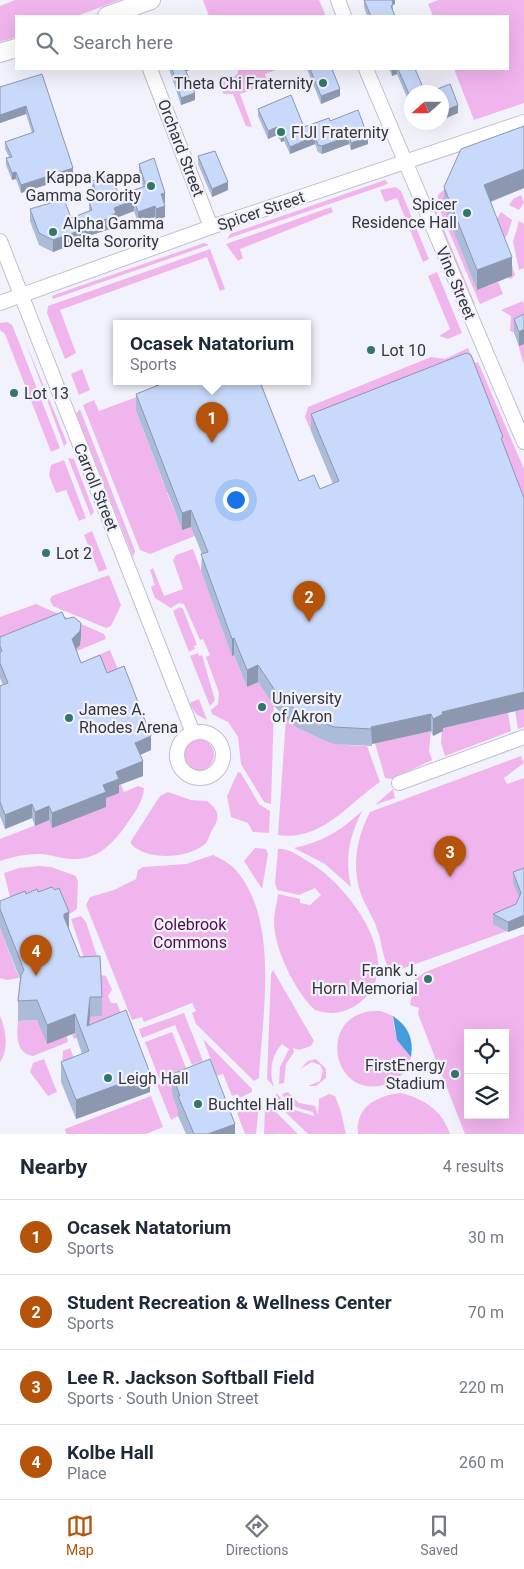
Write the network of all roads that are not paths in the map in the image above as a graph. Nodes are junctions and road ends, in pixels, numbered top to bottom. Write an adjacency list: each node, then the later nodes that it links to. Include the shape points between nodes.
1 (151, 0): 3 (main road)
2 (338, 0): 5 (street)
3 (128, 13): 4 (main road)
4 (114, 15)
5 (344, 15)
6 (15, 48): 7 (main road)
7 (0, 53)
8 (150, 70): 12 (street, Orchard Street)
9 (366, 70): 11 (street, Vine Street)
10 (524, 122): 11 (street, Spicer Street)
11 (404, 163): 12 (street, Spicer Street); 16 (street, Vine Street)
12 (211, 228): 14 (street, Spicer Street)
13 (0, 242): 14 (street, Carroll Street)
14 (21, 294): 15 (street, Spicer Street); 17 (street, Carroll Street)
15 (0, 303)
16 (524, 442)
17 (193, 733)
18 (524, 737): 19 (street)
19 (399, 783)

